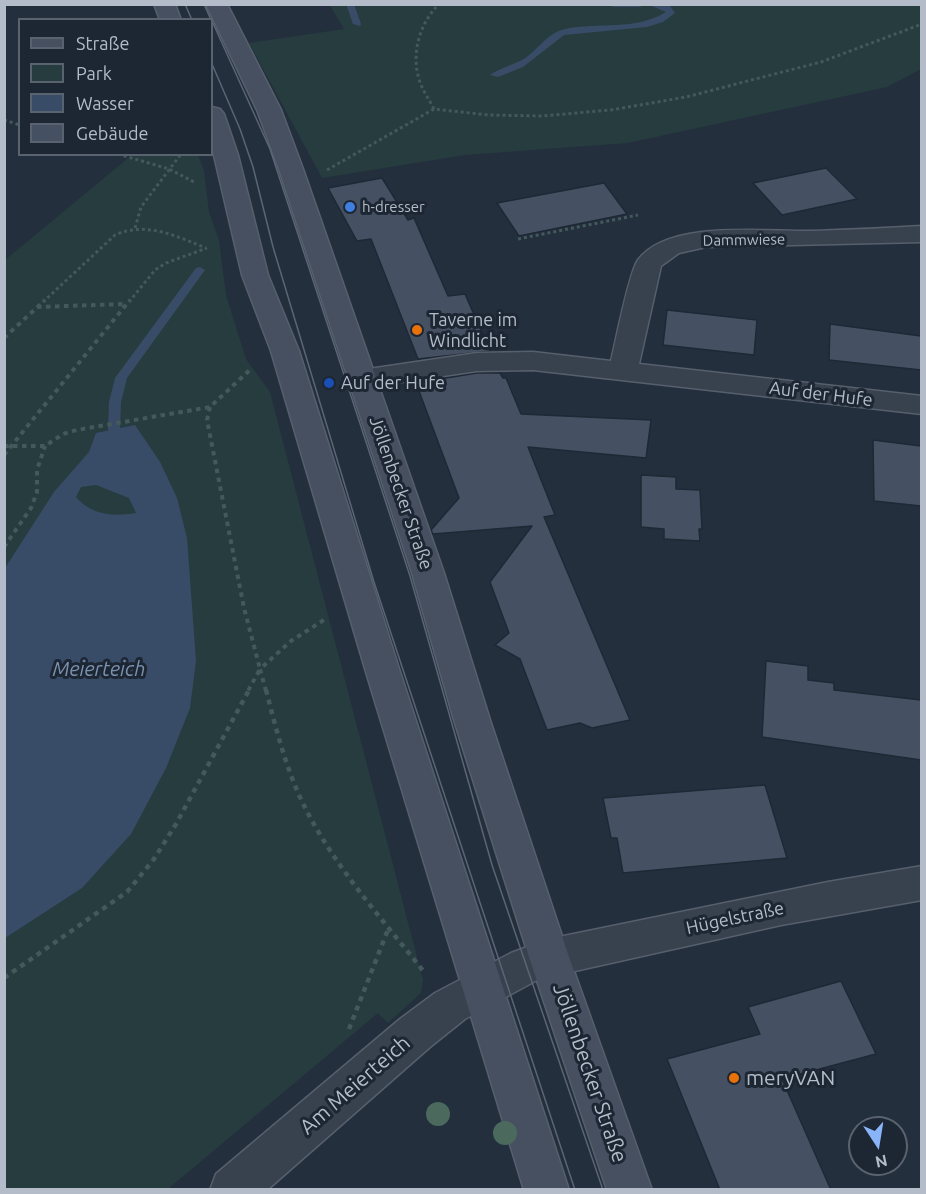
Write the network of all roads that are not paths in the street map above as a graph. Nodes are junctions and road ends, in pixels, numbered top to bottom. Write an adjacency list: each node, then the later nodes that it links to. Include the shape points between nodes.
1 (164, 4): 3 (main road)
2 (216, 4): 7 (main road, Jöllenbecker Straße, via 279,134)
3 (170, 18)
4 (213, 117): 11 (main road, via 250,259 288,359 357,585)
5 (921, 234): 6 (street, Dammwiese, via 714,239 665,249 648,264)
6 (622, 371): 7 (street, Auf der Hufe, via 505,359); 8 (street, Auf der Hufe)
7 (362, 379): 10 (main road, Jöllenbecker Straße, via 428,573)
8 (921, 405)
9 (921, 884): 10 (street, Hügelstraße, via 814,901)
10 (549, 957): 11 (street); 14 (main road, Jöllenbecker Straße)
11 (466, 997): 12 (street, Am Meierteich, via 415,1033); 13 (main road)
12 (232, 1190)
13 (547, 1190)
14 (630, 1190)

